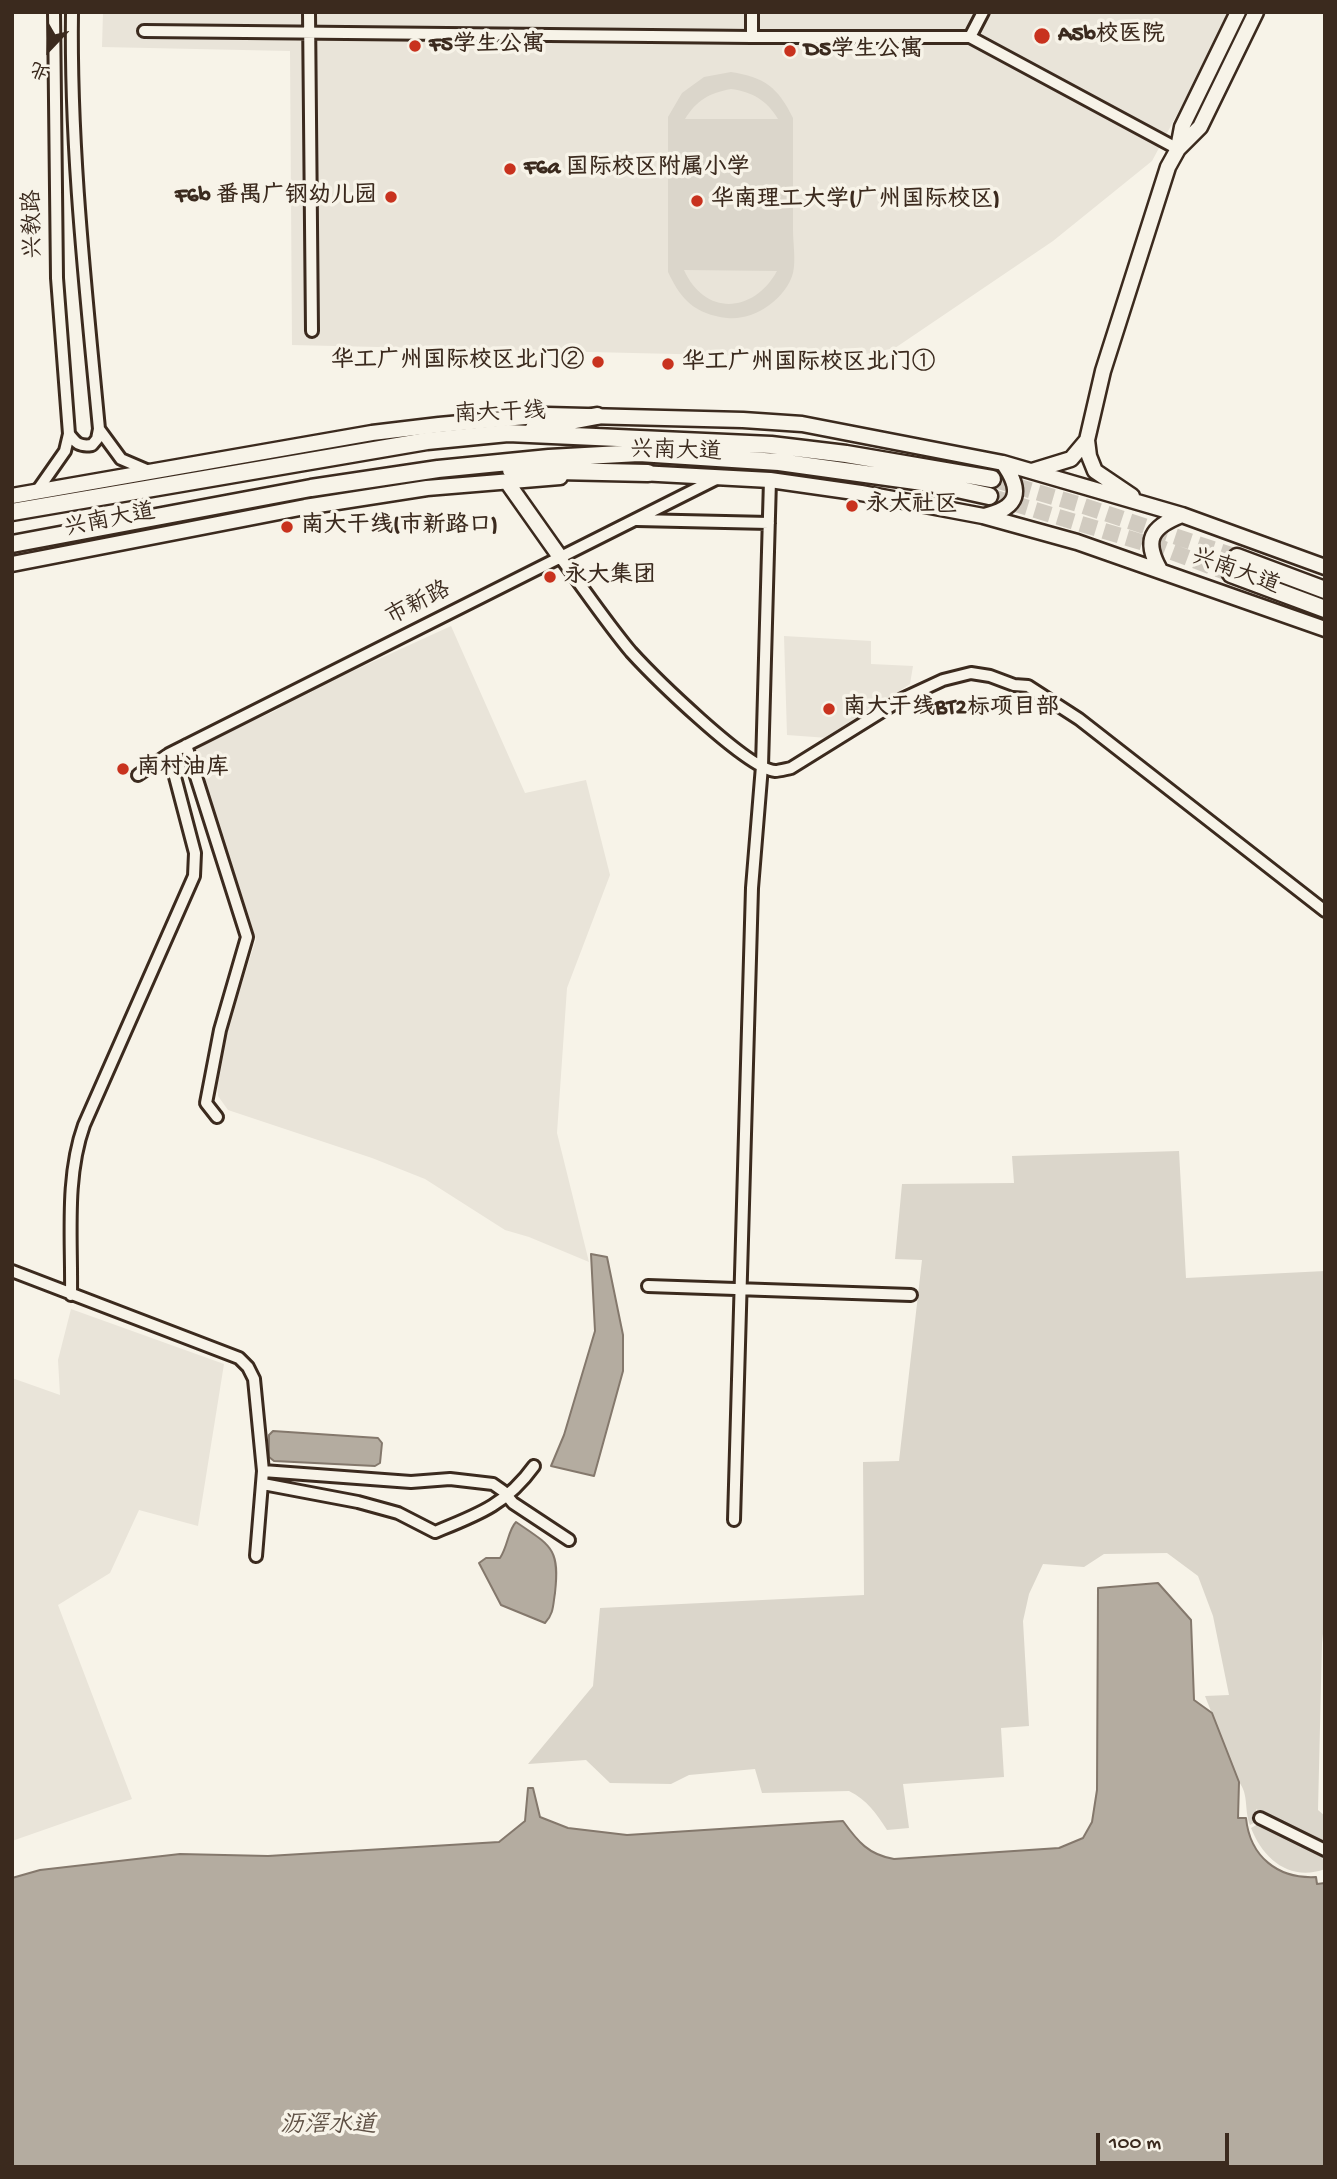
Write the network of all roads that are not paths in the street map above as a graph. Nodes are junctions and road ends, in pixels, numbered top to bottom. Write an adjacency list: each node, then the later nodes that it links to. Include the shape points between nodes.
1 (54, 12): 17 (street, 兴教路, via 57,278)
2 (72, 12): 15 (street, 兴教路, via 72,92)
3 (309, 12): 9 (street)
4 (752, 12): 10 (street)
5 (983, 12): 11 (street)
6 (1238, 12): 12 (main road, via 1182,127)
7 (1256, 12): 12 (main road, via 1200,127)
8 (144, 32): 9 (street)
9 (310, 32): 10 (street); 13 (street)
10 (752, 37): 11 (street)
11 (970, 37): 12 (street)
12 (1178, 149): 18 (main road, via 1168,167 1103,371)
13 (312, 331)
14 (597, 416): 16 (highway); 19 (main road, 兴南大道, via 803,424); 21 (main road, 兴南大道, via 547,415 372,433)
15 (99, 429): 17 (street, via 92,446 82,447); 21 (street, via 121,459)
16 (508, 433): 20 (highway, 南大干线, via 771,445 846,454 991,488 779,462 639,453); 30 (highway, 南大干线, via 427,441)
17 (69, 434): 27 (street, via 65,451)
18 (1087, 440): 22 (main road, via 1071,459); 29 (main road, via 1095,471)
19 (1003, 463): 22 (main road, 兴南大道); 32 (main road, via 1016,492 1001,512)
20 (438, 468): 23 (highway); 35 (highway, 南大干线)
21 (149, 471): 27 (main road, 兴南大道)
22 (1031, 471): 29 (main road, 兴南大道)
23 (648, 473): 24 (main road, 兴南大道); 26 (main road, 兴南大道)
24 (721, 477): 25 (main road, 兴南大道); 33 (street, 市新路)
25 (770, 480): 32 (main road, 兴南大道); 34 (street)
26 (507, 482): 36 (main road); 38 (main road, 兴南大道, via 427,488 304,507)
27 (37, 491): 28 (main road, 兴南大道)
28 (12, 496)
29 (1145, 504): 31 (main road, 兴南大道)
30 (12, 512)
31 (1182, 515): 39 (main road, 兴南大道); 40 (main road, via 1162,522 1153,533 1150,553)
32 (983, 516): 40 (main road, 兴南大道)
33 (634, 520): 34 (street); 36 (street, 市新路)
34 (769, 523): 47 (street)
35 (12, 544)
36 (560, 557): 45 (street, 市新路); 47 (street, via 631,652 698,716)
37 (1237, 558): 42 (highway)
38 (12, 564)
39 (1325, 567)
40 (1160, 570): 44 (main road, 兴南大道)
41 (1231, 574): 43 (highway)
42 (1325, 590)
43 (1325, 609)
44 (1325, 629)
45 (186, 745): 46 (street, 市新路); 50 (street, via 247,937 220,1030 206,1103)
46 (169, 754): 48 (street, 市新路); 54 (street, via 195,853 194,876 76,1149)
47 (762, 766): 49 (street, via 775,771 791,768 902,699 943,680 971,673 990,676 1028,686 1079,719); 53 (street, via 752,888)
48 (138, 775)
49 (1325, 911)
50 (217, 1117)
51 (12, 1271): 54 (street)
52 (648, 1286): 53 (street)
53 (740, 1287): 55 (street); 60 (street)
54 (71, 1295): 57 (street, via 239,1358 254,1379)
55 (911, 1295)
56 (534, 1466): 59 (street)
57 (263, 1471): 58 (street); 59 (street, via 411,1482 475,1480 493,1483)
58 (263, 1484): 59 (street, via 398,1513 435,1532 489,1510); 62 (street)
59 (507, 1495): 61 (street)
60 (734, 1520)
61 (569, 1540)
62 (256, 1556)
63 (1260, 1818): 64 (street)
64 (1325, 1850)

